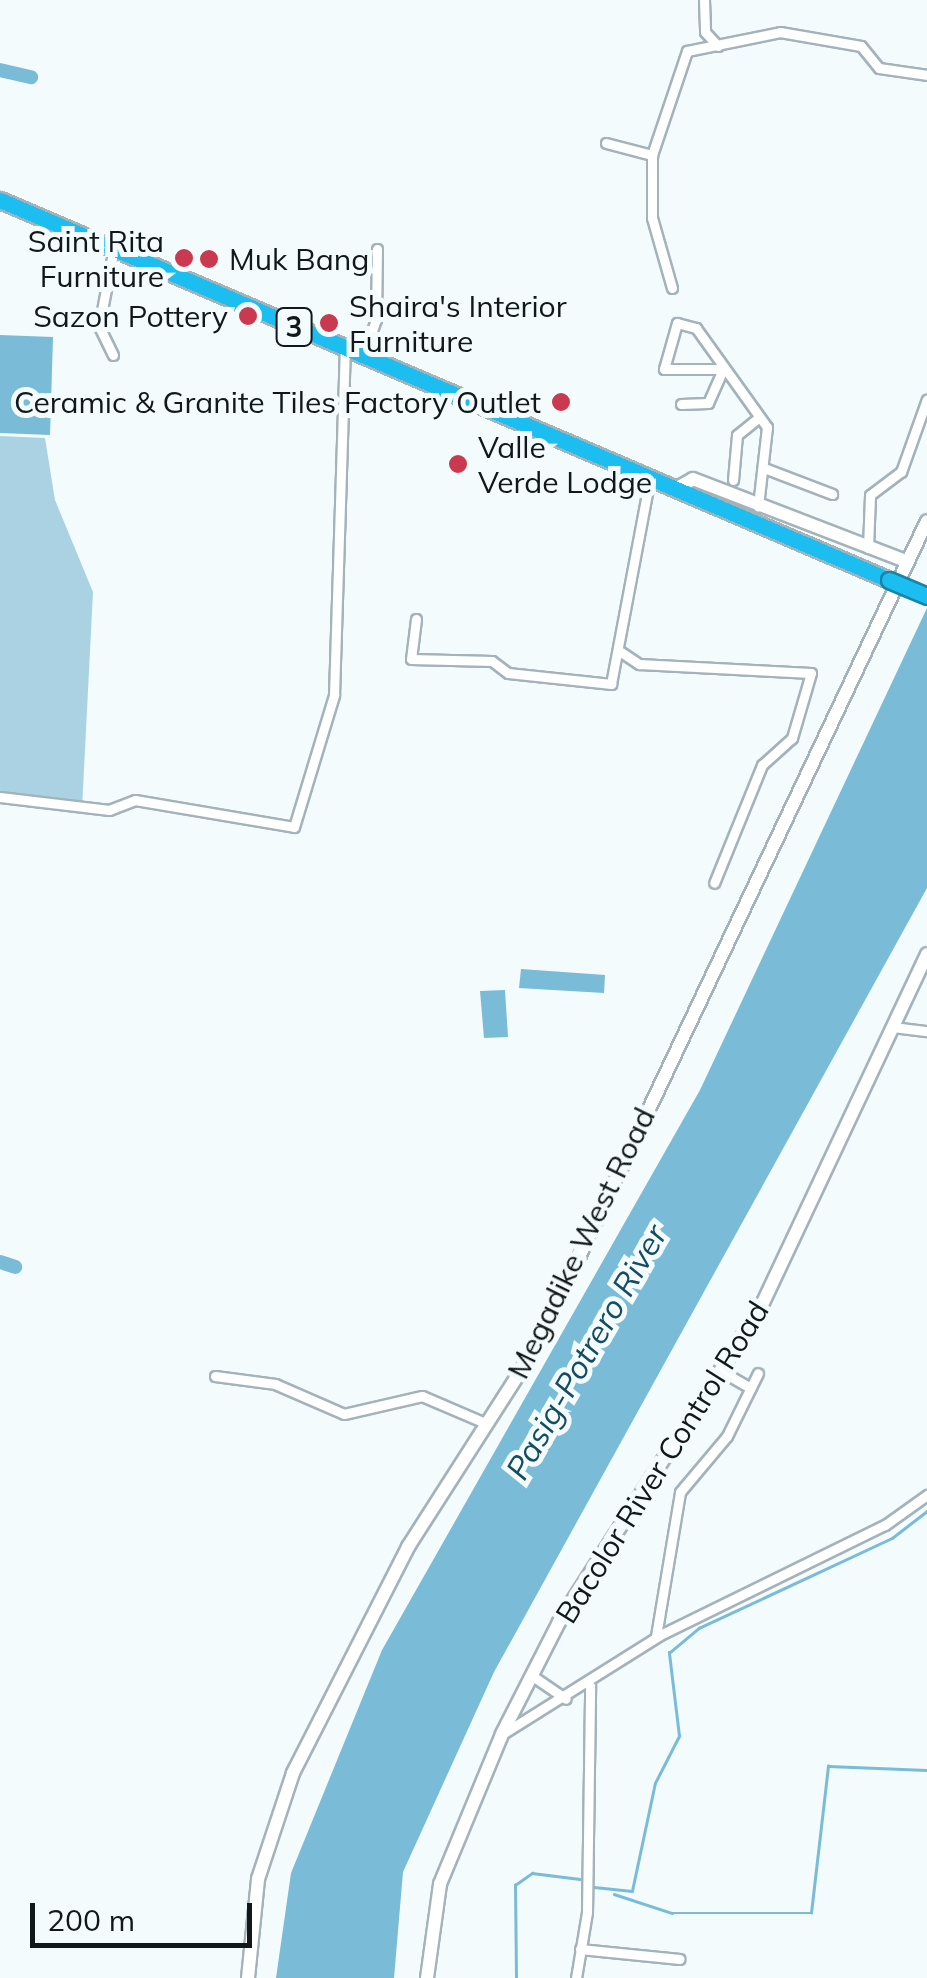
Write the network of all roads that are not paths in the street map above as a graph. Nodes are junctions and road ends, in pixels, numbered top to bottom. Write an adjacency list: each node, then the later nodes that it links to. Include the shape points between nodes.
1 (704, 0): 2 (street, via 705,32)
2 (718, 46): 3 (street, via 780,32 862,46 879,68); 5 (street, via 686,51)
3 (927, 75)
4 (606, 143): 5 (street)
5 (652, 155): 9 (street, via 652,218)
6 (0, 200): 7 (highway, 3)
7 (114, 248): 10 (highway, 3); 11 (street, via 100,326)
8 (377, 248): 12 (street, via 376,320)
9 (672, 288)
10 (345, 348): 12 (highway, 3); 29 (street, via 334,696 294,827 135,800 109,810)
11 (113, 355)
12 (363, 356): 18 (highway, 3)
13 (722, 370): 13 (street, via 664,369 676,323 696,328); 15 (street, via 712,400); 16 (street)
14 (927, 399): 24 (street, via 901,472 870,495)
15 (680, 404)
16 (759, 417): 17 (street, via 769,436); 19 (street, via 737,435)
17 (764, 468): 21 (street); 22 (street)
18 (650, 476): 20 (highway, 3); 28 (street, via 629,550)
19 (732, 480)
20 (677, 488): 22 (street, via 693,479); 26 (highway, 3, bridge)
21 (832, 494)
22 (758, 509): 24 (street)
23 (927, 521): 25 (street, Megadike West Road)
24 (868, 548): 25 (street)
25 (908, 562): 38 (street, Megadike West Road, via 538,1344)
26 (927, 596)
27 (416, 619): 28 (street, via 410,659 492,661 508,672 611,684)
28 (620, 652): 30 (street, via 639,664 811,673 792,738 762,764)
29 (0, 797)
30 (714, 883)
31 (927, 954): 32 (street, Bacolor River Control Road)
32 (893, 1027): 33 (street); 34 (street, Bacolor River Control Road, via 778,1276)
33 (927, 1031)
34 (721, 1371): 37 (street); 41 (street, Bacolor River Control Road)
35 (758, 1373): 37 (street)
36 (215, 1376): 38 (street, via 275,1384 344,1414 422,1396)
37 (750, 1388): 40 (street, via 727,1436 680,1492)
38 (485, 1424): 47 (street, Megadike West Road, via 408,1548 292,1772 258,1879)
39 (927, 1495): 40 (street)
40 (654, 1641): 42 (street)
41 (532, 1675): 43 (street); 44 (street, Bacolor River Control Road)
42 (590, 1686): 43 (street); 45 (street)
43 (566, 1699): 44 (street)
44 (502, 1734): 48 (street, Bacolor River Control Road, via 440,1884)
45 (580, 1949): 46 (street); 49 (street)
46 (680, 1959)
47 (248, 1978)
48 (427, 1978)
49 (576, 1978)

